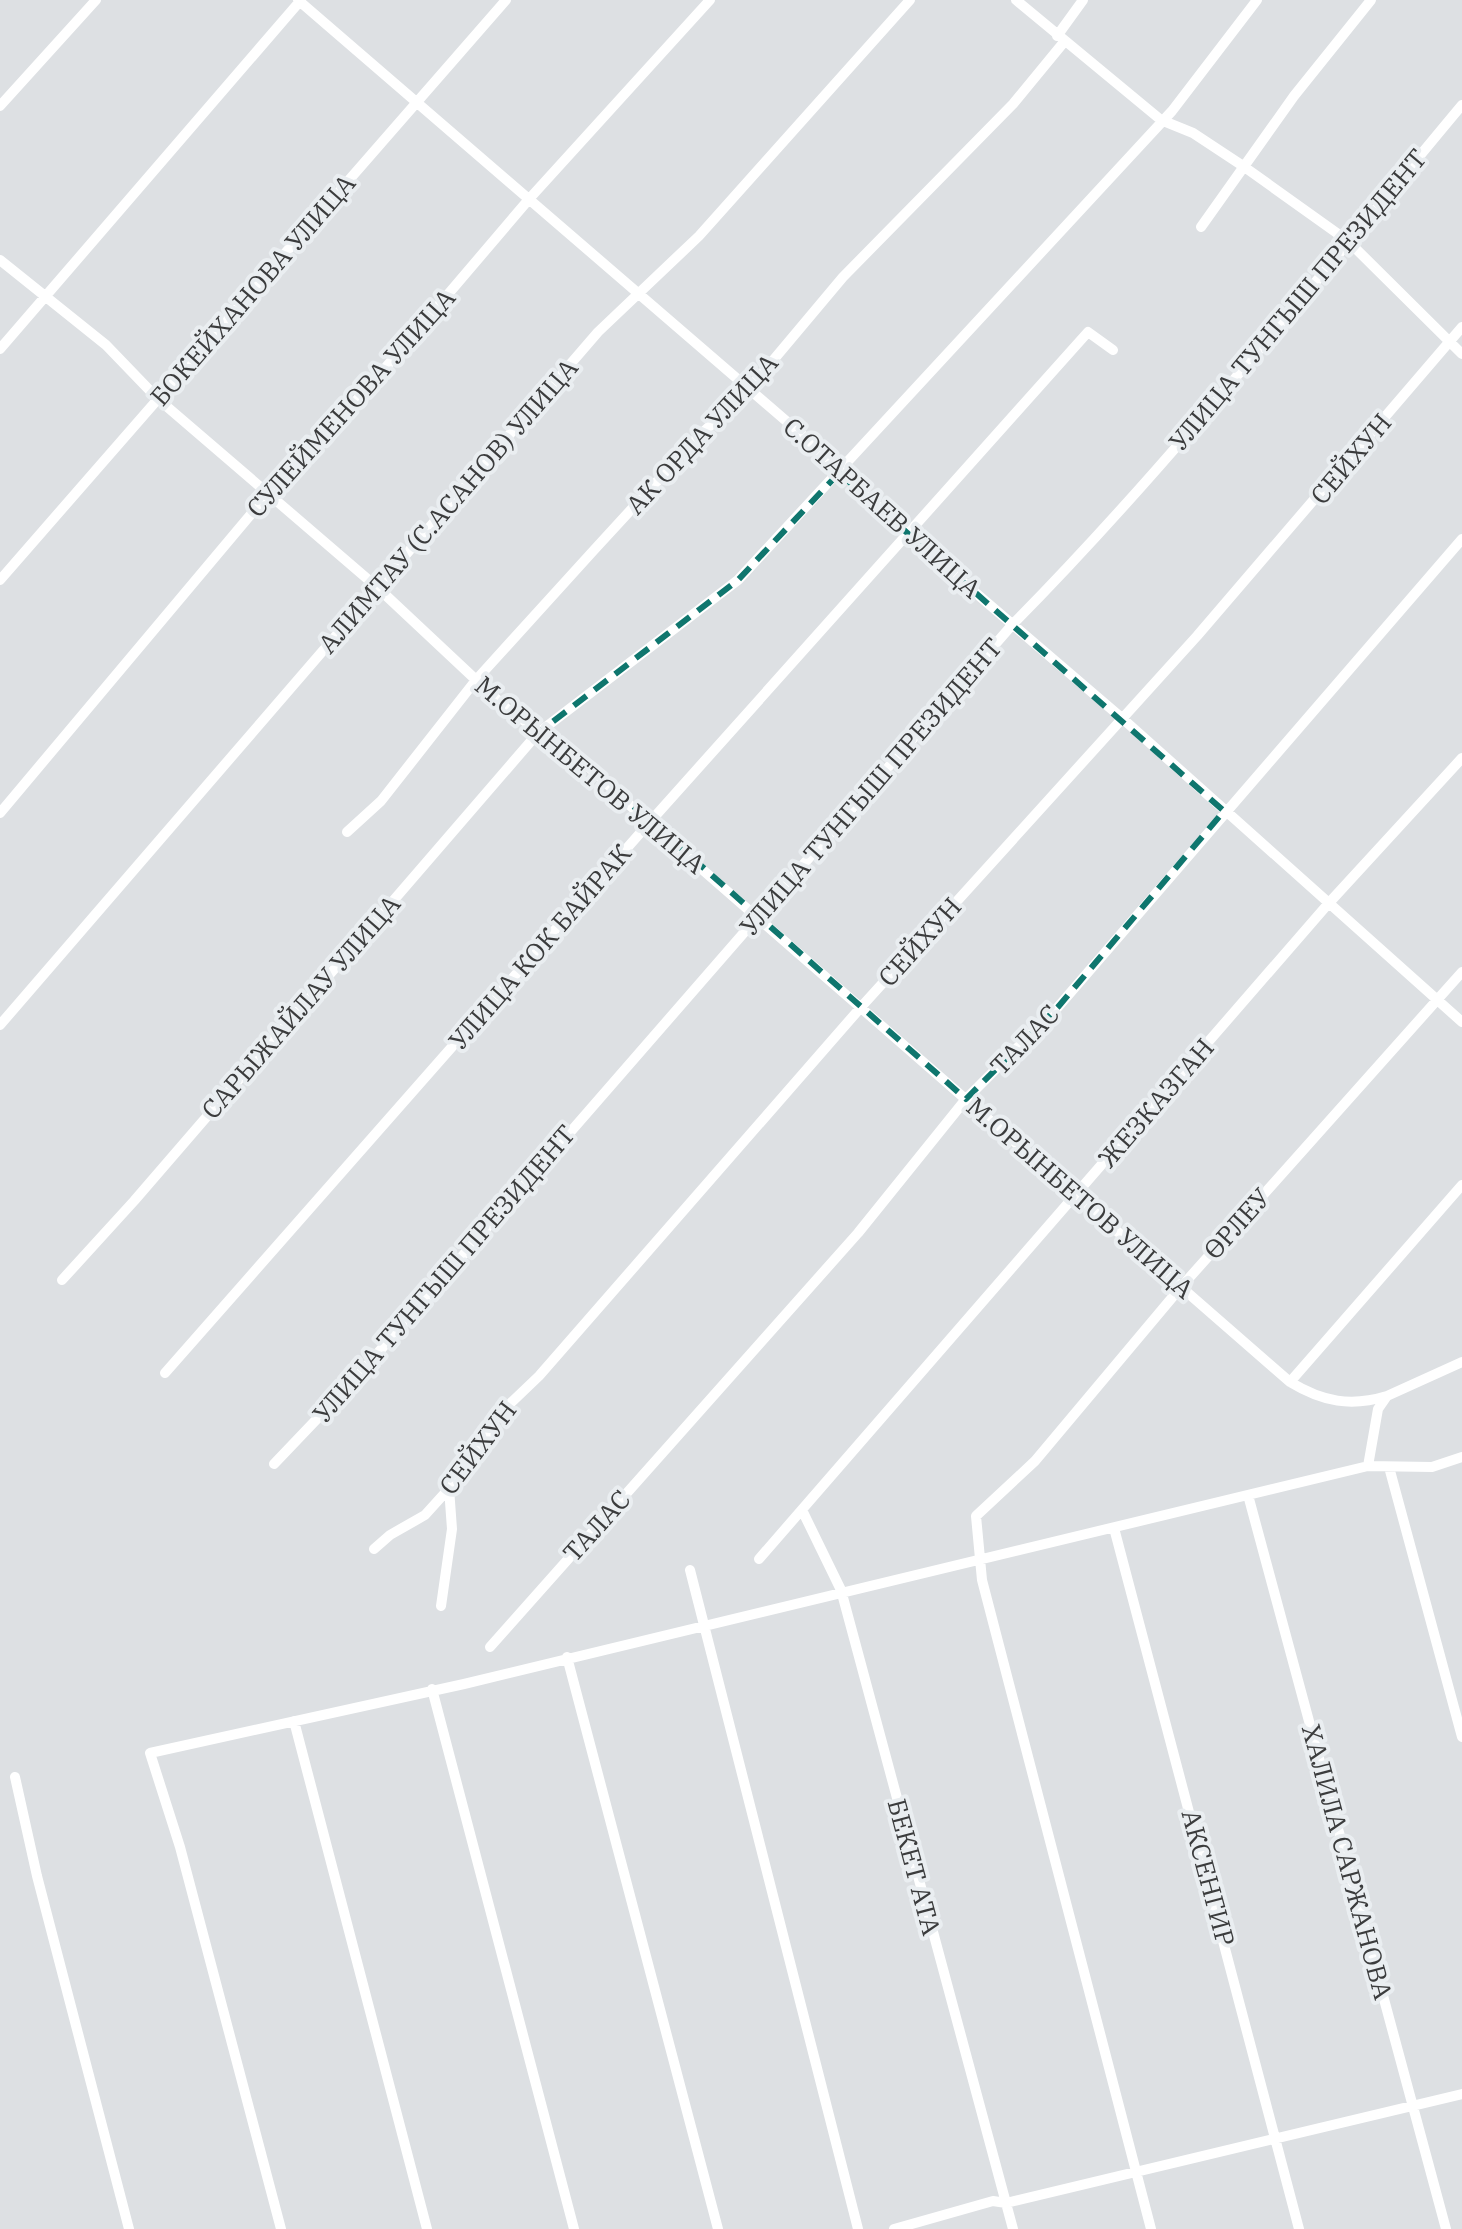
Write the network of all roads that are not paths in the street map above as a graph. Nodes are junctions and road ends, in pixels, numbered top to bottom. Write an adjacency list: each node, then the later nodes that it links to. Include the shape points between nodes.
1 (96, 0): 13 (street)
2 (506, 0): 11 (street, БОКЕЙХАНОВА УЛИЦА)
3 (710, 0): 16 (street, СУЛЕЙМЕНОВА УЛИЦА)
4 (910, 0): 20 (street, АЛИМТАУ (С.АСАНОВ) УЛИЦА, via 699,236)
5 (1016, 0): 10 (street)
6 (1083, 0): 10 (street, АК ОРДА УЛИЦА)
7 (1257, 0): 14 (street, САРЫЖАЙЛАУ УЛИЦА)
8 (1371, 0): 15 (street)
9 (299, 1): 11 (street, С.ОТАРБАЕВ УЛИЦА); 21 (street)
10 (1060, 39): 14 (street); 27 (street, АК ОРДА УЛИЦА, via 1013,104 843,277)
11 (417, 101): 16 (street, С.ОТАРБАЕВ УЛИЦА); 28 (street, БОКЕЙХАНОВА УЛИЦА)
12 (1462, 105): 18 (street, УЛИЦА ТУНГЫШ ПРЕЗИДЕНТ)
13 (0, 106)
14 (1161, 120): 15 (street, via 1193,133); 29 (street, САРЫЖАЙЛАУ УЛИЦА)
15 (1243, 166): 17 (street); 18 (street)
16 (530, 198): 20 (street, С.ОТАРБАЕВ УЛИЦА); 30 (street, СУЛЕЙМЕНОВА УЛИЦА, via 369,387)
17 (1201, 227)
18 (1348, 241): 23 (street); 35 (street, УЛИЦА ТУНГЫШ ПРЕЗИДЕНТ, via 1209,408)
19 (0, 260): 21 (street, М.ОРЫНБЕТОВ УЛИЦА)
20 (637, 292): 27 (street, С.ОТАРБАЕВ УЛИЦА); 34 (street, АЛИМТАУ (С.АСАНОВ) УЛИЦА)
21 (43, 296): 24 (street); 28 (street, М.ОРЫНБЕТОВ УЛИЦА, via 106,345)
22 (1462, 327): 23 (street, СЕЙХУН)
23 (1449, 343): 26 (street); 37 (street, СЕЙХУН)
24 (0, 349)
25 (1113, 350): 31 (street, УЛИЦА КОК БАЙРАК, via 1088,332)
26 (1462, 354)
27 (749, 389): 29 (street, С.ОТАРБАЕВ УЛИЦА); 36 (street, АК ОРДА УЛИЦА, via 696,439)
28 (158, 399): 30 (street, М.ОРЫНБЕТОВ УЛИЦА); 33 (street, БОКЕЙХАНОВА УЛИЦА)
29 (839, 473): 31 (street, С.ОТАРБАЕВ УЛИЦА); 38 (street, САРЫЖАЙЛАУ УЛИЦА, via 738,580)
30 (268, 494): 34 (street, М.ОРЫНБЕТОВ УЛИЦА); 41 (street, СУЛЕЙМЕНОВА УЛИЦА)
31 (907, 534): 35 (street, С.ОТАРБАЕВ УЛИЦА); 42 (street, УЛИЦА КОК БАЙРАК)
32 (1462, 539): 40 (street, ТАЛАС)
33 (0, 580)
34 (378, 588): 36 (street, М.ОРЫНБЕТОВ УЛИЦА); 50 (street, АЛИМТАУ (С.АСАНОВ) УЛИЦА)
35 (1012, 625): 37 (street, С.ОТАРБАЕВ УЛИЦА); 45 (street, УЛИЦА ТУНГЫШ ПРЕЗИДЕНТ)
36 (476, 680): 38 (street, М.ОРЫНБЕТОВ УЛИЦА); 43 (street, АК ОРДА УЛИЦА, via 381,801)
37 (1123, 719): 40 (street, С.ОТАРБАЕВ УЛИЦА); 48 (street, СЕЙХУН)
38 (538, 733): 42 (street, М.ОРЫНБЕТОВ УЛИЦА, via 589,767); 54 (street, САРЫЖАЙЛАУ УЛИЦА)
39 (1462, 758): 44 (street, ЖЕЗКАЗГАН)
40 (1224, 811): 44 (street, С.ОТАРБАЕВ УЛИЦА); 51 (street, ТАЛАС, via 1058,1007)
41 (0, 813)
42 (649, 823): 45 (street, М.ОРЫНБЕТОВ УЛИЦА); 57 (street, УЛИЦА КОК БАЙРАК)
43 (347, 832)
44 (1328, 904): 47 (street, С.ОТАРБАЕВ УЛИЦА); 53 (street, ЖЕЗКАЗГАН)
45 (757, 915): 48 (street, М.ОРЫНБЕТОВ УЛИЦА); 61 (street, УЛИЦА ТУНГЫШ ПРЕЗИДЕНТ, via 366,1367)
46 (1462, 972): 47 (street, ӨРЛЕУ)
47 (1436, 1000): 49 (street, С.ОТАРБАЕВ УЛИЦА); 55 (street, ӨРЛЕУ)
48 (862, 1006): 51 (street, М.ОРЫНБЕТОВ УЛИЦА); 64 (street, СЕЙХУН, via 539,1376 496,1417 472,1463)
49 (1462, 1022)
50 (0, 1025)
51 (966, 1099): 53 (street, М.ОРЫНБЕТОВ УЛИЦА); 75 (street, ТАЛАС, via 858,1233)
52 (1462, 1185): 58 (street)
53 (1076, 1194): 55 (street, М.ОРЫНБЕТОВ УЛИЦА); 66 (street, ЖЕЗКАЗГАН)
54 (62, 1280)
55 (1181, 1287): 58 (street, М.ОРЫНБЕТОВ УЛИЦА); 69 (street, ӨРЛЕУ, via 1035,1461 981,1508 976,1516)
56 (1462, 1362): 59 (street, М.ОРЫНБЕТОВ УЛИЦА)
57 (165, 1373)
58 (1290, 1382): 59 (street, М.ОРЫНБЕТОВ УЛИЦА, via 1331,1401 1367,1402)
59 (1387, 1396): 62 (street, via 1378,1409)
60 (1462, 1457): 63 (street, via 1432,1467)
61 (274, 1464)
62 (1368, 1466): 63 (street); 65 (street)
63 (1389, 1467): 79 (street)
64 (449, 1488): 68 (street, СЕЙХУН, via 425,1515); 73 (street, via 452,1529)
65 (1248, 1495): 67 (street); 82 (street, ХАЛИЛА САРЖАНОВА)
66 (802, 1510): 70 (street, ЖЕЗКАЗГАН); 72 (street, БЕКЕТ АТА)
67 (1114, 1528): 69 (street); 83 (street, АКСЕНГИР)
68 (374, 1549)
69 (981, 1558): 72 (street); 84 (street, ӨРЛЕУ, via 982,1580)
70 (759, 1559)
71 (690, 1570): 74 (street)
72 (841, 1590): 74 (street); 85 (street, БЕКЕТ АТА)
73 (441, 1606)
74 (704, 1624): 76 (street); 91 (street)
75 (490, 1647)
76 (567, 1657): 77 (street); 90 (street)
77 (432, 1689): 78 (street); 89 (street)
78 (294, 1721): 87 (street, via 150,1753); 88 (street)
79 (1462, 1737)
80 (15, 1777): 86 (street)
81 (1462, 2094): 82 (street)
82 (1414, 2106): 83 (street); 96 (street, ХАЛИЛА САРЖАНОВА)
83 (1277, 2138): 84 (street); 95 (street, АКСЕНГИР)
84 (1138, 2174): 85 (street); 94 (street, ӨРЛЕУ)
85 (1006, 2203): 92 (street, via 993,2201); 93 (street, БЕКЕТ АТА)
86 (129, 2229)
87 (281, 2229)
88 (427, 2229)
89 (574, 2229)
90 (718, 2229)
91 (858, 2229)
92 (894, 2229)
93 (1013, 2229)
94 (1151, 2229)
95 (1299, 2229)
96 (1446, 2229)

